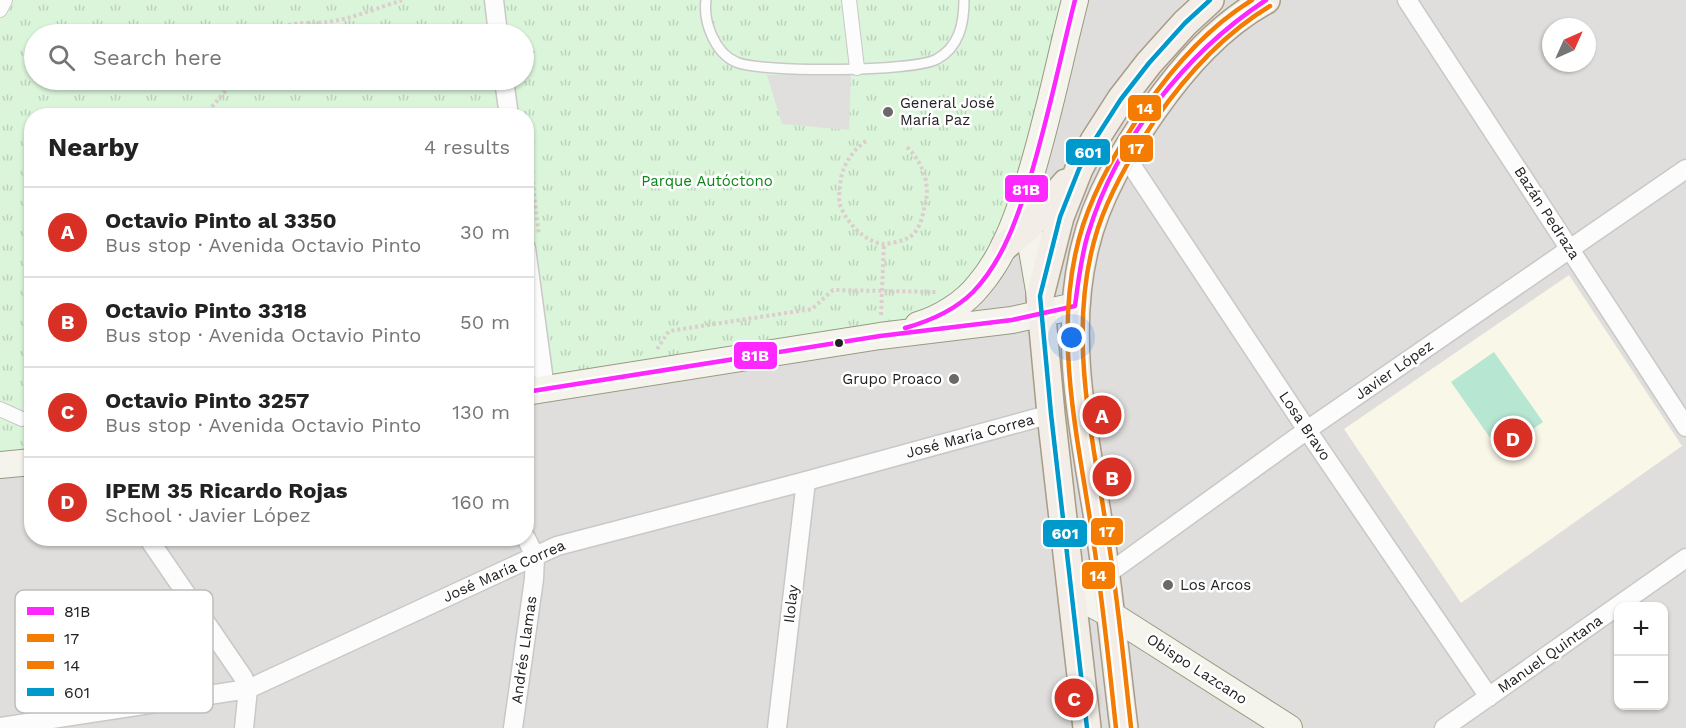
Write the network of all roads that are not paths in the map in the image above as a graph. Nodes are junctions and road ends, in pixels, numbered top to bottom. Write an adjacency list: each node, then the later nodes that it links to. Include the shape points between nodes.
1 (4, 0): 10 (street)
2 (494, 0): 11 (street)
3 (706, 0): 12 (lane, via 710,32 718,47 734,62 751,67)
4 (849, 0): 12 (street)
5 (964, 0): 12 (lane, via 962,28 955,43 935,61 893,68)
6 (1210, 0): 17 (main road, via 1185,23 1121,99)
7 (1266, 0): 16 (main road, via 1245,11 1202,48 1161,98)
8 (1407, 0): 21 (street, Bazán Pedraza)
9 (1070, 3): 15 (main road)
10 (0, 9)
11 (497, 24)
12 (858, 68)
13 (505, 90): 14 (street)
14 (508, 108)
15 (1041, 142): 19 (main road); 20 (main road)
16 (1124, 154): 24 (main road, via 1090,225); 31 (street, Losa Bravo)
17 (1079, 169): 19 (main road); 23 (main road, via 1060,217)
18 (1686, 169): 21 (street, Javier López)
19 (1029, 227): 20 (main road); 23 (main road)
20 (1005, 246): 25 (main road, via 979,286 943,315 924,323)
21 (1571, 249): 30 (street, Bazán Pedraza); 31 (street, Javier López)
22 (534, 293): 26 (street)
23 (1040, 305): 24 (main road); 25 (main road, via 1012,320); 28 (main road)
24 (1075, 306): 39 (main road, via 1079,392)
25 (881, 321): 26 (main road)
26 (536, 390)
27 (0, 409): 29 (street)
28 (1051, 414): 34 (street, José María Correa); 41 (main road)
29 (22, 419)
30 (1686, 427)
31 (1307, 430): 39 (street, Javier López); 46 (street, Losa Bravo)
32 (24, 463): 33 (main road)
33 (0, 465)
34 (806, 481): 37 (street, José María Correa, via 575,540); 51 (street, Ilolay)
35 (153, 546): 40 (street)
36 (530, 546): 37 (street)
37 (535, 556): 44 (street, José María Correa); 50 (street, Andrés Llamas)
38 (1686, 558): 46 (street, Manuel Quintana)
39 (1106, 575): 42 (main road)
40 (184, 590)
41 (1072, 593): 42 (main road, Obispo Lazcano); 52 (main road)
42 (1110, 614): 53 (main road); 54 (main road, Obispo Lazcano)
43 (213, 633): 44 (street)
44 (248, 689): 45 (street, José María Correa); 49 (street)
45 (213, 694)
46 (1489, 697): 55 (street, Manuel Quintana)
47 (91, 713): 48 (street, José María Correa)
48 (0, 727)
49 (244, 728)
50 (513, 728)
51 (777, 728)
52 (1087, 728)
53 (1124, 728)
54 (1289, 728)
55 (1444, 728)

